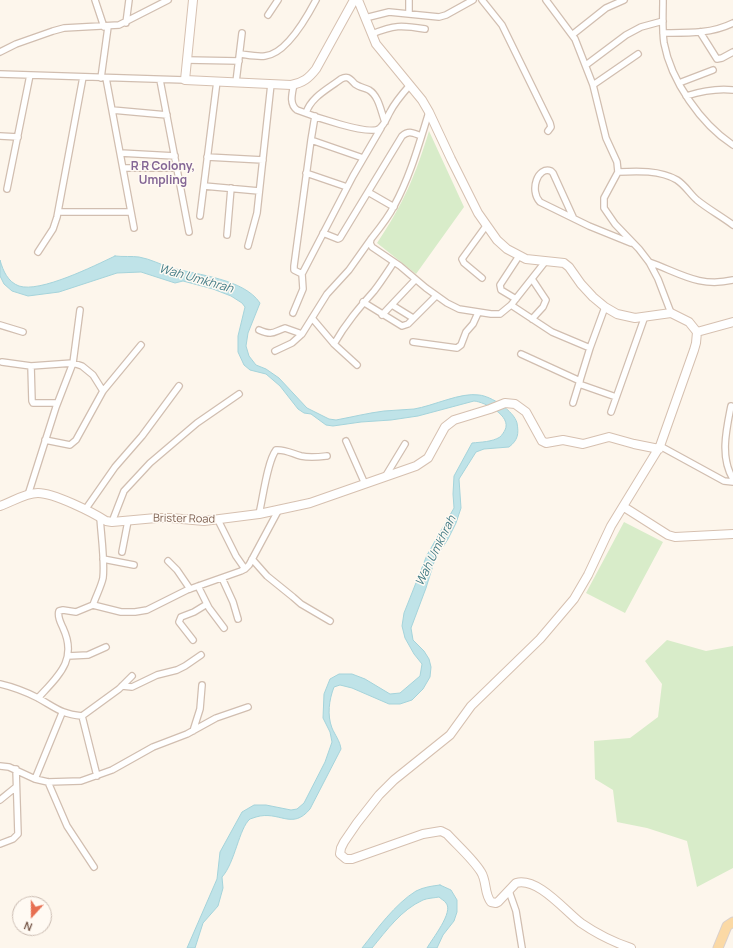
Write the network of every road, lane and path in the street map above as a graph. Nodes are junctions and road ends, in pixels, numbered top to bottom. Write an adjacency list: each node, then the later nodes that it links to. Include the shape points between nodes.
1 (95, 0): 21 (street)
2 (129, 0): 19 (street)
3 (168, 0): 19 (street)
4 (193, 0): 32 (street)
5 (278, 0): 16 (street)
6 (316, 0): 31 (street, via 299,29 277,51 270,55)
7 (354, 0): 45 (street, via 316,69 307,79)
8 (358, 0): 17 (street)
9 (409, 0): 15 (street)
10 (473, 0): 15 (street, via 439,16)
11 (482, 0): 57 (street, via 502,25 547,116 551,127)
12 (546, 0): 27 (street)
13 (624, 0): 27 (street, via 606,8)
14 (663, 0): 18 (street)
15 (409, 14): 17 (street, via 389,12)
16 (268, 15)
17 (365, 18): 26 (street)
18 (663, 21): 25 (street); 33 (street, via 626,35)
19 (126, 23): 21 (street)
20 (733, 23): 23 (street)
21 (106, 27): 28 (street, via 71,27 53,31); 38 (street)
22 (425, 29): 26 (street, via 397,25)
23 (700, 32): 25 (street); 29 (street, via 717,59)
24 (242, 33): 31 (street)
25 (663, 33): 43 (street, via 667,56)
26 (372, 34): 46 (street, via 376,44)
27 (572, 35): 33 (street)
28 (0, 52)
29 (733, 52)
30 (638, 54): 47 (street)
31 (239, 58): 32 (street); 42 (street)
32 (187, 60): 40 (street)
33 (586, 65): 47 (street)
34 (713, 70): 43 (street)
35 (0, 74): 36 (street)
36 (30, 75): 37 (street); 60 (street)
37 (83, 77): 38 (street); 79 (street)
38 (103, 78): 39 (street); 50 (street)
39 (160, 80): 40 (street); 53 (street)
40 (185, 80): 41 (street)
41 (217, 81): 42 (street); 65 (street)
42 (236, 82): 44 (street)
43 (679, 83): 49 (street)
44 (272, 84): 45 (street); 67 (street)
45 (294, 84): 52 (street, via 292,104 297,110)
46 (410, 85): 51 (street); 55 (street)
47 (594, 86): 70 (street, via 604,131 617,162)
48 (733, 90): 49 (street, via 706,90)
49 (686, 96): 62 (street, via 719,135)
50 (112, 110): 53 (street); 63 (street)
51 (429, 112): 59 (street); 84 (street)
52 (306, 113): 54 (street); 55 (street, via 308,105 314,99 345,77 374,94)
53 (167, 115): 64 (street)
54 (315, 116): 56 (street, via 366,130 375,131); 61 (street)
55 (385, 122): 56 (street)
56 (382, 127): 66 (street)
57 (548, 132)
58 (0, 136): 60 (street)
59 (421, 136): 77 (street, via 410,132 402,136); 78 (street)
60 (18, 137): 75 (street)
61 (311, 140): 66 (street); 71 (street)
62 (733, 145)
63 (120, 153): 64 (street); 68 (street)
64 (175, 156): 69 (street)
65 (208, 157): 67 (street); 72 (street)
66 (363, 158): 73 (street)
67 (263, 160): 76 (street)
68 (122, 168): 69 (street); 80 (street)
69 (177, 168): 86 (street)
70 (618, 172): 83 (street, via 634,171 670,177 678,181 695,199); 90 (street, via 604,198 604,208)
71 (306, 173): 73 (street); 97 (street, via 294,266 294,270)
72 (204, 186): 74 (street); 81 (street)
73 (347, 187): 87 (street)
74 (231, 188): 76 (street); 88 (street)
75 (7, 189)
76 (259, 190): 91 (street, via 255,222)
77 (368, 192): 78 (street); 87 (street, via 340,238)
78 (394, 206): 89 (street)
79 (58, 212): 80 (street); 92 (street, via 53,229)
80 (131, 212): 85 (street)
81 (200, 216)
82 (573, 217): 82 (street, via 536,198 535,183 546,170 553,173); 90 (street, via 597,230)
83 (733, 225)
84 (486, 226): 93 (street, via 497,240); 98 (street, via 462,260)
85 (134, 228)
86 (189, 232)
87 (323, 232): 97 (street)
88 (227, 235)
89 (371, 239): 94 (street, via 372,247); 114 (street, via 349,270 327,294)
90 (634, 244): 96 (street)
91 (248, 246)
92 (38, 252)
93 (519, 256): 95 (street); 103 (street, via 500,285 501,290)
94 (394, 262): 100 (street); 104 (street)
95 (545, 262): 99 (street); 107 (street, via 564,263)
96 (649, 262): 101 (street, via 701,282); 111 (street)
97 (302, 274): 109 (street, via 303,289)
98 (482, 278)
99 (532, 279): 103 (street); 116 (street, via 546,300)
100 (415, 280): 102 (street); 105 (street)
101 (733, 280)
102 (436, 296): 110 (street, via 459,309); 115 (street)
103 (516, 299): 106 (street)
104 (363, 302): 112 (street); 124 (street)
105 (392, 305): 112 (street); 115 (street)
106 (511, 306): 110 (street, via 496,315); 116 (street)
107 (605, 307): 113 (street, via 626,317); 126 (street)
108 (80, 310): 130 (street)
109 (293, 313)
110 (478, 313): 123 (street, via 457,348)
111 (671, 313): 113 (street); 121 (street, via 688,322)
112 (382, 315): 115 (street, via 402,326)
113 (645, 316): 137 (street)
114 (312, 318): 122 (street); 124 (street)
115 (413, 318)
116 (532, 319): 126 (street, via 552,332)
117 (733, 322): 121 (street)
118 (0, 325): 120 (street)
119 (259, 330): 122 (street, via 273,334 285,328)
120 (23, 332)
121 (697, 332): 145 (street, via 694,350)
122 (302, 334): 127 (street, via 292,343)
123 (413, 342)
124 (334, 344): 132 (street)
125 (141, 345): 135 (street)
126 (590, 348): 133 (street)
127 (275, 351)
128 (521, 354): 133 (street)
129 (2, 362): 131 (street)
130 (73, 363): 131 (street); 135 (street, via 93,374); 138 (street)
131 (31, 366): 138 (street, via 33,403)
132 (357, 366)
133 (579, 382): 137 (street); 139 (street)
134 (179, 386): 153 (street)
135 (103, 391): 142 (street, via 76,440 70,445)
136 (239, 394): 159 (street, via 197,422 150,463 124,491)
137 (616, 397): 141 (street)
138 (58, 403): 142 (street)
139 (573, 403)
140 (731, 406): 148 (street, via 725,456)
141 (611, 412)
142 (46, 440): 150 (street)
143 (346, 441): 149 (street)
144 (405, 444): 147 (street)
145 (660, 448): 147 (street, Brister Road, via 613,438 583,444 563,440 546,444 526,412 511,403 505,403 454,420 445,427 428,458 416,466); 148 (street, via 724,481); 152 (street)
146 (327, 456): 155 (street, via 307,457 276,450 269,467)
147 (384, 477): 149 (street, Brister Road)
148 (733, 481)
149 (365, 484): 154 (street, Brister Road, via 310,504)
150 (28, 495): 151 (street, Brister Road); 153 (street, Brister Road, via 37,492 56,497)
151 (0, 506)
152 (624, 507): 160 (street, via 675,537); 197 (street, via 611,526 580,590 562,613 540,639 479,698 450,735 379,795 341,848 342,856 352,859 423,834 441,831 447,834 480,871 491,902 498,902)
153 (84, 510): 156 (street, Brister Road)
154 (278, 511): 155 (street, Brister Road); 163 (street)
155 (259, 514): 157 (street, Brister Road)
156 (100, 517): 159 (street, Brister Road); 162 (street)
157 (218, 520): 158 (street, Brister Road, via 156,518); 166 (street)
158 (128, 521): 159 (street, Brister Road); 161 (street)
159 (112, 522)
160 (733, 534)
161 (122, 552)
162 (102, 559): 165 (street); 171 (street, via 103,578)
163 (252, 559): 166 (street); 173 (street, via 267,576 301,604)
164 (168, 561): 169 (street)
165 (134, 565)
166 (245, 569): 167 (street)
167 (222, 578): 168 (street); 172 (street)
168 (198, 586): 169 (street); 170 (street)
169 (190, 588): 171 (street, via 147,610 122,612)
170 (207, 604): 174 (street); 175 (street, via 179,619)
171 (93, 605): 178 (street, via 76,612 63,610 58,613 67,636)
172 (238, 619)
173 (330, 621)
174 (224, 628)
175 (193, 640)
176 (106, 647): 178 (street, via 88,655)
177 (201, 655): 182 (street, via 177,670 132,686)
178 (68, 656): 183 (street, via 61,673)
179 (132, 676): 182 (street)
180 (0, 684): 183 (street)
181 (202, 685): 187 (street, via 200,709)
182 (122, 686): 186 (street)
183 (38, 698): 185 (street)
184 (248, 707): 187 (street, via 216,718)
185 (62, 713): 186 (street); 191 (street)
186 (82, 716): 190 (street)
187 (194, 731): 190 (street, via 153,747)
188 (0, 766): 189 (street)
189 (16, 769): 191 (street); 193 (street)
190 (97, 776): 192 (street, via 82,781)
191 (34, 779): 192 (street)
192 (48, 782): 196 (street, via 67,826)
193 (16, 787): 194 (street); 195 (street, via 18,834)
194 (0, 800)
195 (0, 844)
196 (94, 867)
197 (509, 891): 199 (street, via 516,911); 200 (street, via 519,882 539,889 598,934)
198 (728, 927): 201 (main road)
199 (522, 948)
200 (631, 948)
201 (718, 948)

